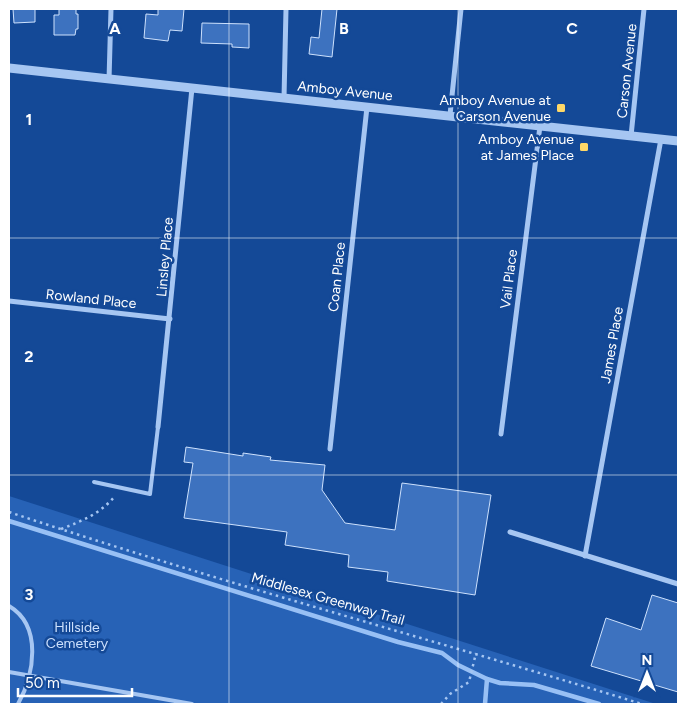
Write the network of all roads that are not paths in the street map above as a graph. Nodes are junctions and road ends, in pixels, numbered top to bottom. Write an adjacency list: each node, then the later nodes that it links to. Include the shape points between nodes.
1 (111, 9): 6 (street)
2 (286, 9): 8 (street)
3 (461, 9): 10 (street)
4 (644, 9): 12 (street, Carson Avenue)
5 (9, 68): 6 (street, Amboy Avenue)
6 (109, 80): 7 (street, Amboy Avenue)
7 (192, 88): 8 (street, Amboy Avenue); 16 (street, Linsley Place)
8 (284, 99): 9 (street, Amboy Avenue)
9 (367, 107): 10 (street, Amboy Avenue); 19 (street, Coan Place)
10 (450, 115): 11 (street, Amboy Avenue)
11 (540, 126): 12 (street, Amboy Avenue); 18 (street, Vail Place)
12 (632, 136): 13 (street, Amboy Avenue)
13 (661, 139): 14 (street, Amboy Avenue); 22 (street, James Place)
14 (678, 141)
15 (9, 301): 16 (street, Rowland Place)
16 (170, 319): 17 (street, Linsley Place)
17 (158, 427): 20 (lane, via 150,494)
18 (501, 434)
19 (330, 449)
20 (94, 482)
21 (510, 532): 22 (street)
22 (585, 556): 23 (street)
23 (678, 584)
24 (9, 606): 26 (lane, via 25,620 31,632)
25 (9, 672): 26 (lane)
26 (29, 676): 27 (lane); 28 (lane)
27 (158, 699): 29 (lane); 30 (lane)
28 (18, 704)
29 (157, 704)
30 (192, 704)

